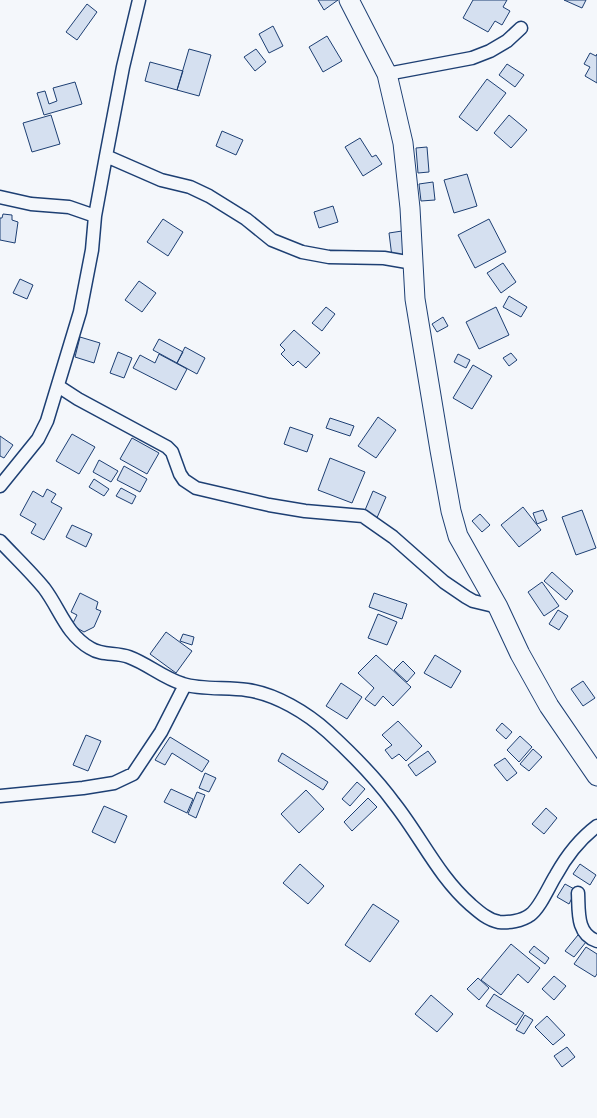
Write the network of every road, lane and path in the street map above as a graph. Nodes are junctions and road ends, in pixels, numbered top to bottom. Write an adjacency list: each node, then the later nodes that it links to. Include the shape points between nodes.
1 (139, 0): 5 (street)
2 (349, 0): 4 (street)
3 (521, 28): 4 (street, via 508,41 472,58)
4 (387, 74): 8 (street, via 403,143)
5 (106, 156): 7 (street); 8 (street, via 209,196 272,240 302,252)
6 (0, 197): 7 (street, via 68,207)
7 (95, 216): 9 (street, via 80,312)
8 (413, 263): 12 (street, via 415,299 451,511 458,536)
9 (58, 386): 10 (street, via 38,439); 12 (street, via 167,447 184,480 196,488 269,505 363,516 393,536 444,582 466,597)
10 (0, 486)
11 (0, 541): 13 (street, via 44,588 71,632 81,642 100,653 127,656)
12 (498, 607): 14 (street, via 549,706)
13 (186, 685): 15 (street, via 161,732 133,774 114,782 83,788); 16 (street, via 249,690 300,711 327,731 396,804 457,893 489,919 510,922 531,915 574,849)
14 (597, 776)
15 (0, 796)
16 (597, 826)
17 (578, 893): 18 (street, via 580,923 585,934)
18 (597, 941)

